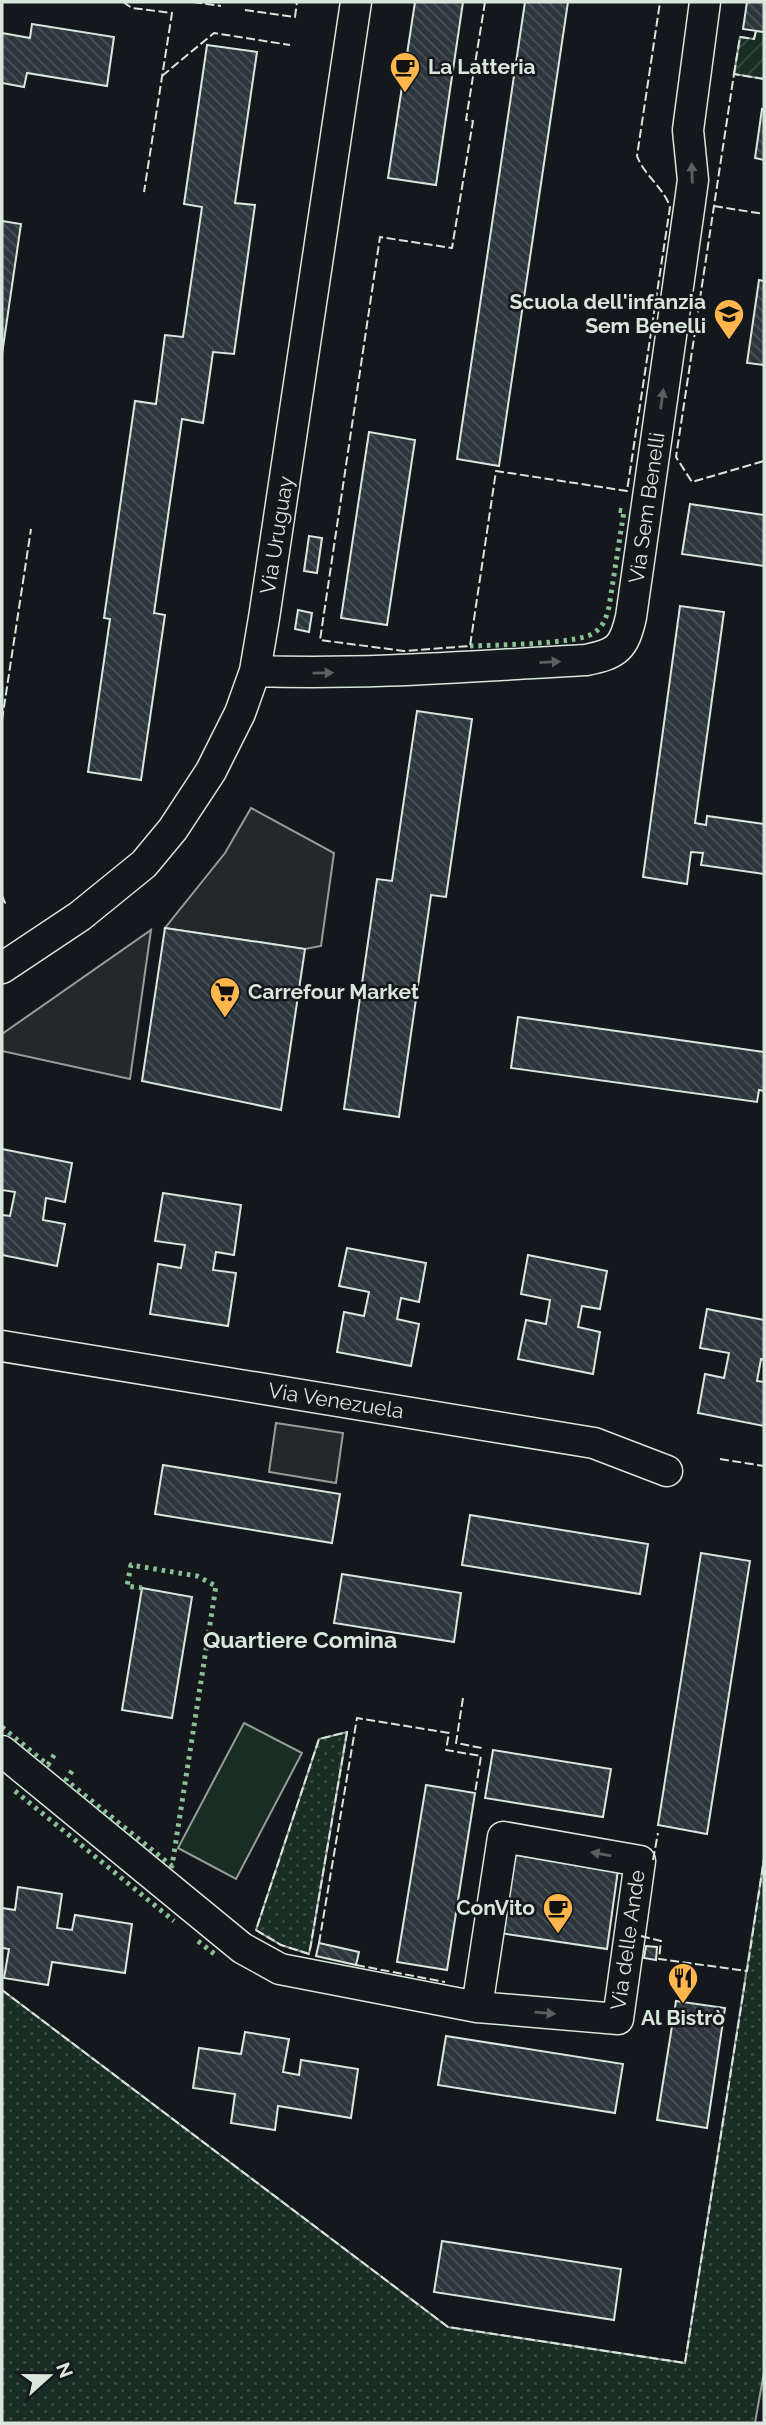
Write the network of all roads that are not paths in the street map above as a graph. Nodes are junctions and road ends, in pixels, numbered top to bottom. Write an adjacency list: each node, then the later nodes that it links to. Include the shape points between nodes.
1 (356, 2): 3 (street, Via Uruguay)
2 (705, 2): 3 (street, Via Sem Benelli, one-way to 2, via 393,671 586,660 613,653 622,644 631,617 691,202 688,130)
3 (255, 671): 4 (street, Via Uruguay, via 211,771 144,864 80,916)
4 (2, 968)
5 (2, 1346): 6 (street, Via Venezuela, via 594,1443)
6 (667, 1471)
7 (2, 1751): 8 (street, Via delle Ande, via 242,1948 280,1969)
8 (477, 2007): 8 (street, Via delle Ande, one-way to 8, via 618,2020 640,1861 503,1838)

